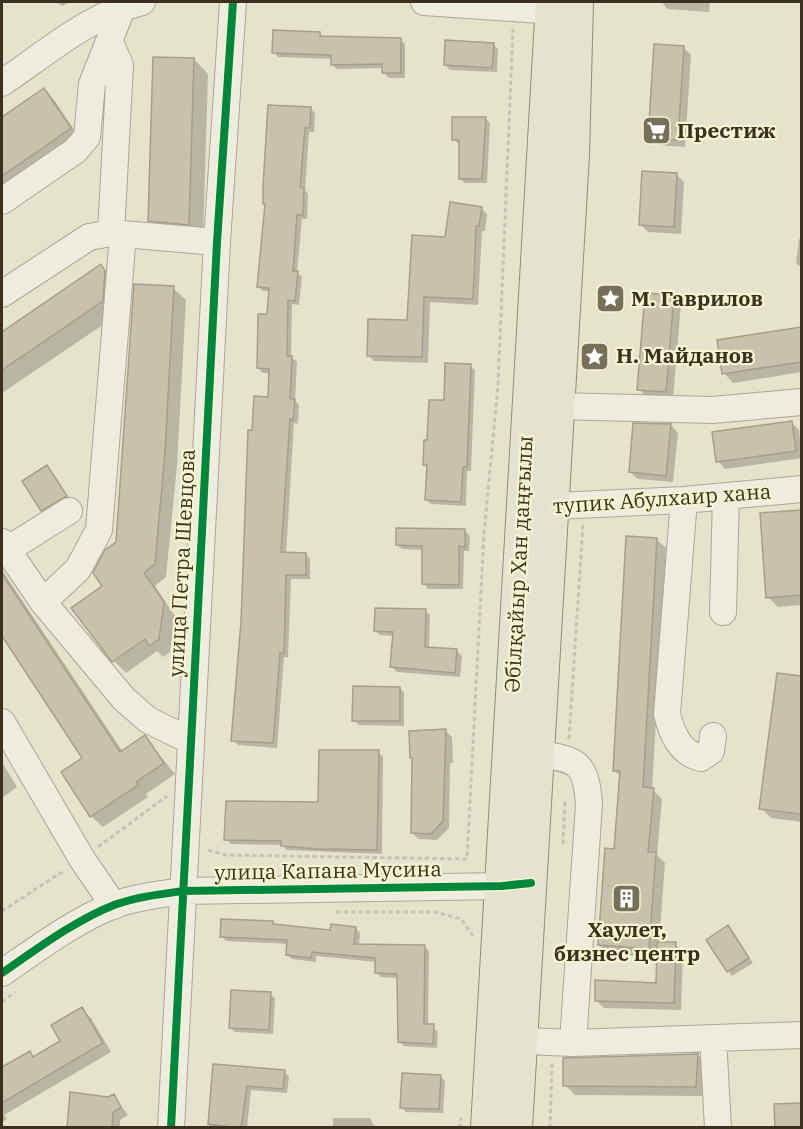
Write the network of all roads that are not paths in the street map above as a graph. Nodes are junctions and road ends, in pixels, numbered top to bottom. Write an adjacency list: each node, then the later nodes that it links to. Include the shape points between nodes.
1 (233, 2): 9 (street, улица Петра Шевцова)
2 (424, 2): 4 (street)
3 (133, 4): 5 (street); 6 (street)
4 (564, 7): 12 (main road, Әбілқайыр Хан даңғылы, via 573,156); 16 (main road, Әбілқайыр Хан даңғылы)
5 (110, 42): 7 (street, via 92,84 87,137 75,152); 8 (street, via 120,65)
6 (2, 83)
7 (2, 201)
8 (117, 234): 9 (street); 10 (street, via 89,237); 19 (street, via 99,530 78,569)
9 (217, 242): 23 (street, улица Петра Шевцова)
10 (2, 294)
11 (801, 402): 12 (street, via 712,410)
12 (557, 406): 16 (main road, Әбілқайыр Хан даңғылы)
13 (801, 489): 14 (street, тупик Абулхаир хана)
14 (726, 496): 15 (street, тупик Абулхаир хана); 20 (street)
15 (684, 500): 16 (street, тупик Абулхаир хана); 22 (street, via 667,714 676,740 689,755 701,758 711,751)
16 (536, 507): 24 (main road, Әбілқайыр Хан даңғылы); 25 (main road, Әбілқайыр Хан даңғылы)
17 (69, 511): 18 (street)
18 (4, 546): 19 (street)
19 (43, 602): 23 (street, via 124,699 148,720)
20 (723, 612)
21 (2, 722): 27 (street)
22 (713, 736)
23 (191, 741): 26 (street, улица Петра Шевцова)
24 (537, 754): 25 (main road, Әбілқайыр Хан даңғылы); 32 (street, via 567,758 580,767 587,783 589,804)
25 (516, 884): 26 (street, улица Капана Мусина); 31 (main road, Әбілқайыр Хан даңғылы)
26 (183, 891): 27 (street, улица Капана Мусина); 34 (street, улица Петра Шевцова)
27 (114, 906): 28 (street, улица Капана Мусина, via 45,943)
28 (10, 981)
29 (801, 1035): 30 (street)
30 (714, 1038): 32 (street); 36 (street)
31 (507, 1040): 32 (street); 33 (main road, Әбілқайыр Хан даңғылы); 35 (main road, Әбілқайыр Хан даңғылы)
32 (573, 1043)
33 (474, 1122)
34 (171, 1128)
35 (516, 1128)
36 (718, 1128)

